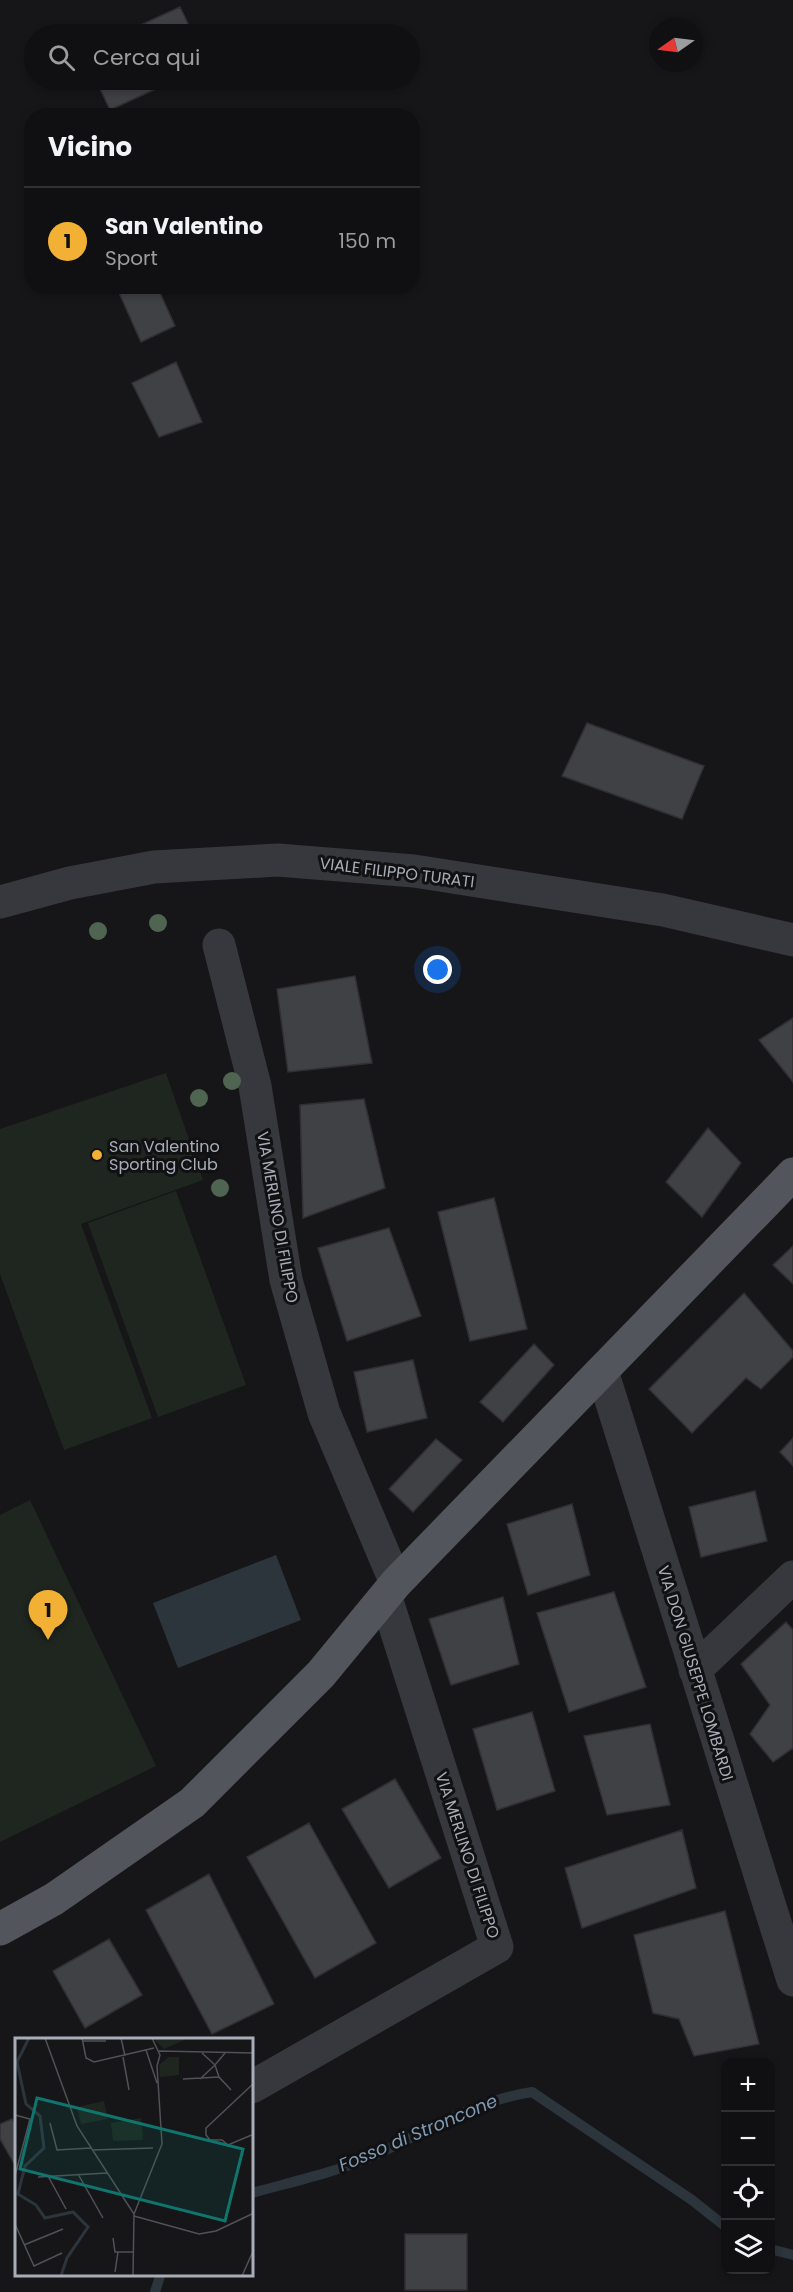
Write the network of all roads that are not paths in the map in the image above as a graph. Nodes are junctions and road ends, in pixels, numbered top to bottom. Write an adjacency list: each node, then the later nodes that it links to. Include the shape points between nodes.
1 (0, 902): 2 (street, VIALE FILIPPO TURATI, via 70,883 154,867 278,860 414,871 663,910)
2 (793, 940)
3 (219, 945): 7 (street, VIA MERLINO DI FILIPPO, via 255,1086 286,1280 324,1413)
4 (793, 1174): 5 (main road)
5 (602, 1371): 7 (main road); 8 (street, VIA DON GIUSEPPE LOMBARDI)
6 (793, 1577): 8 (street)
7 (391, 1590): 9 (main road, via 321,1674 192,1803 54,1899); 11 (street, VIA MERLINO DI FILIPPO, via 497,1947)
8 (695, 1670): 10 (street, VIA DON GIUSEPPE LOMBARDI)
9 (0, 1929)
10 (792, 1975)
11 (254, 2085)

